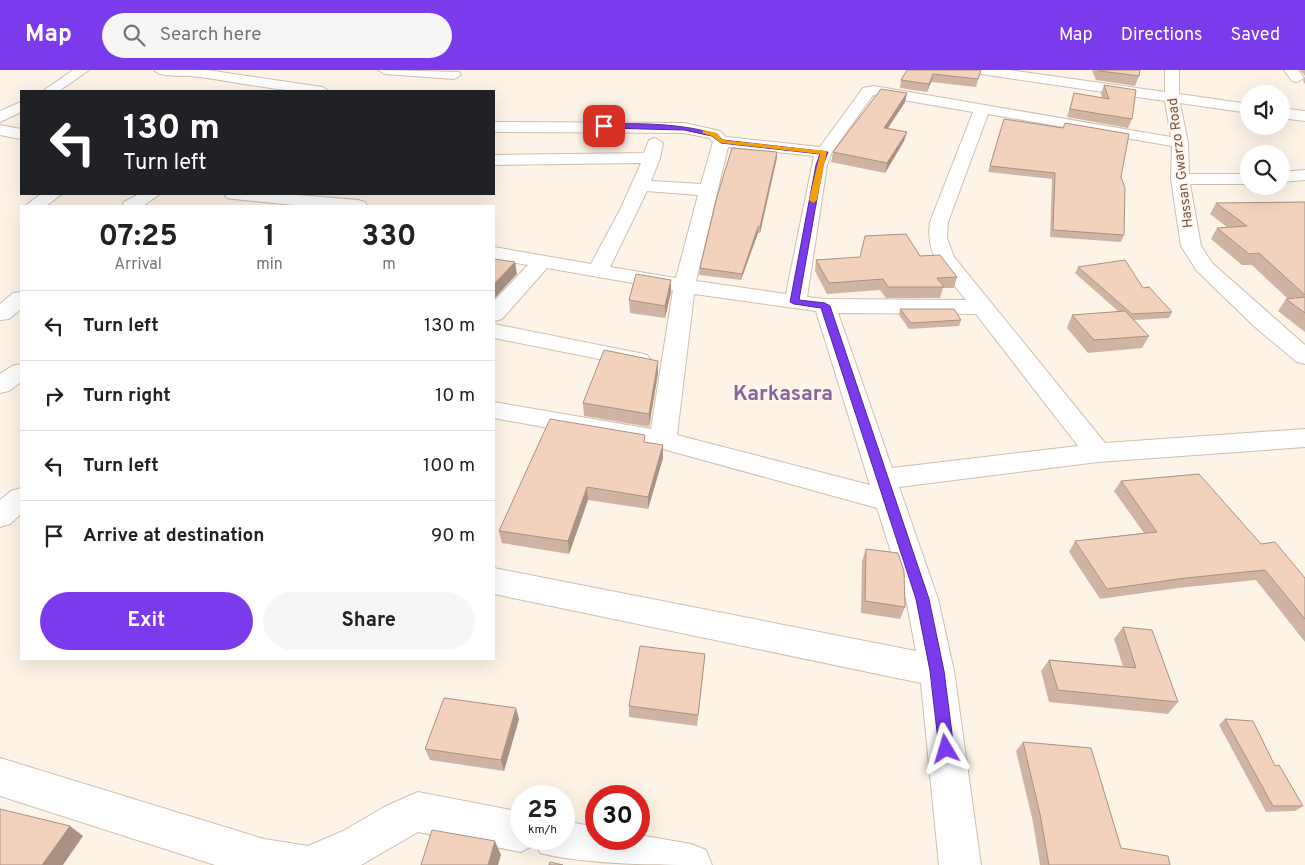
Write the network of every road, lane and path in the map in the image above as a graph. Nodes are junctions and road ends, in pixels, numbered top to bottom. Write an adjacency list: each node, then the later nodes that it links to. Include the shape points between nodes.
1 (82, 70): 11 (street)
2 (161, 70): 6 (street)
3 (385, 70): 7 (street)
4 (981, 70): 14 (street)
5 (1172, 70): 14 (street, Hassan Gwarzo Road)
6 (194, 71): 9 (street)
7 (455, 72): 13 (street)
8 (301, 74): 10 (street)
9 (240, 81): 10 (street)
10 (280, 86): 12 (street)
11 (52, 90)
12 (314, 90)
13 (442, 90)
14 (1172, 98): 16 (street); 24 (street, Hassan Gwarzo Road)
15 (20, 107): 20 (street)
16 (1240, 108)
17 (982, 109): 24 (street); 25 (street, via 868,91); 49 (street, via 939,222 937,238 944,258)
18 (1290, 114): 19 (street)
19 (1305, 116)
20 (0, 117)
21 (658, 126): 22 (street); 23 (street, via 714,134); 26 (street)
22 (495, 127)
23 (721, 141): 25 (street); 33 (street)
24 (1180, 143): 30 (street, Hassan Gwarzo Road)
25 (824, 152): 47 (street)
26 (652, 158): 27 (street); 32 (street)
27 (495, 160)
28 (1305, 175): 29 (street)
29 (1290, 176)
30 (1180, 178): 31 (street); 53 (street, Hassan Gwarzo Road, via 1191,246 1204,267)
31 (1240, 179)
32 (640, 185): 33 (street); 44 (street)
33 (709, 190): 45 (street)
34 (51, 195): 38 (street)
35 (149, 195): 39 (street)
36 (243, 195): 40 (street)
37 (372, 195): 41 (street)
38 (36, 205)
39 (133, 205)
40 (348, 205)
41 (363, 205)
42 (495, 253): 43 (street)
43 (543, 262): 44 (street); 50 (street)
44 (598, 271): 45 (street)
45 (684, 286): 47 (street); 54 (street)
46 (20, 299): 51 (street)
47 (794, 302): 48 (street)
48 (825, 306): 49 (street); 61 (street)
49 (983, 307): 60 (street)
50 (495, 313)
51 (7, 315)
52 (495, 331): 54 (street)
53 (1305, 357)
54 (673, 366): 59 (street)
55 (20, 372): 56 (street)
56 (0, 385)
57 (495, 410): 59 (street)
58 (1305, 438): 60 (street)
59 (664, 440): 61 (street)
60 (1098, 453): 61 (street)
61 (886, 490): 65 (street, via 922,599)
62 (20, 499): 63 (street)
63 (0, 516)
64 (495, 581): 65 (street)
65 (937, 671): 72 (street)
66 (0, 777): 69 (street, via 264,860)
67 (510, 830): 69 (street, via 418,812)
68 (575, 844): 70 (street)
69 (332, 855)
70 (647, 861): 71 (street)
71 (691, 865)
72 (960, 865)

